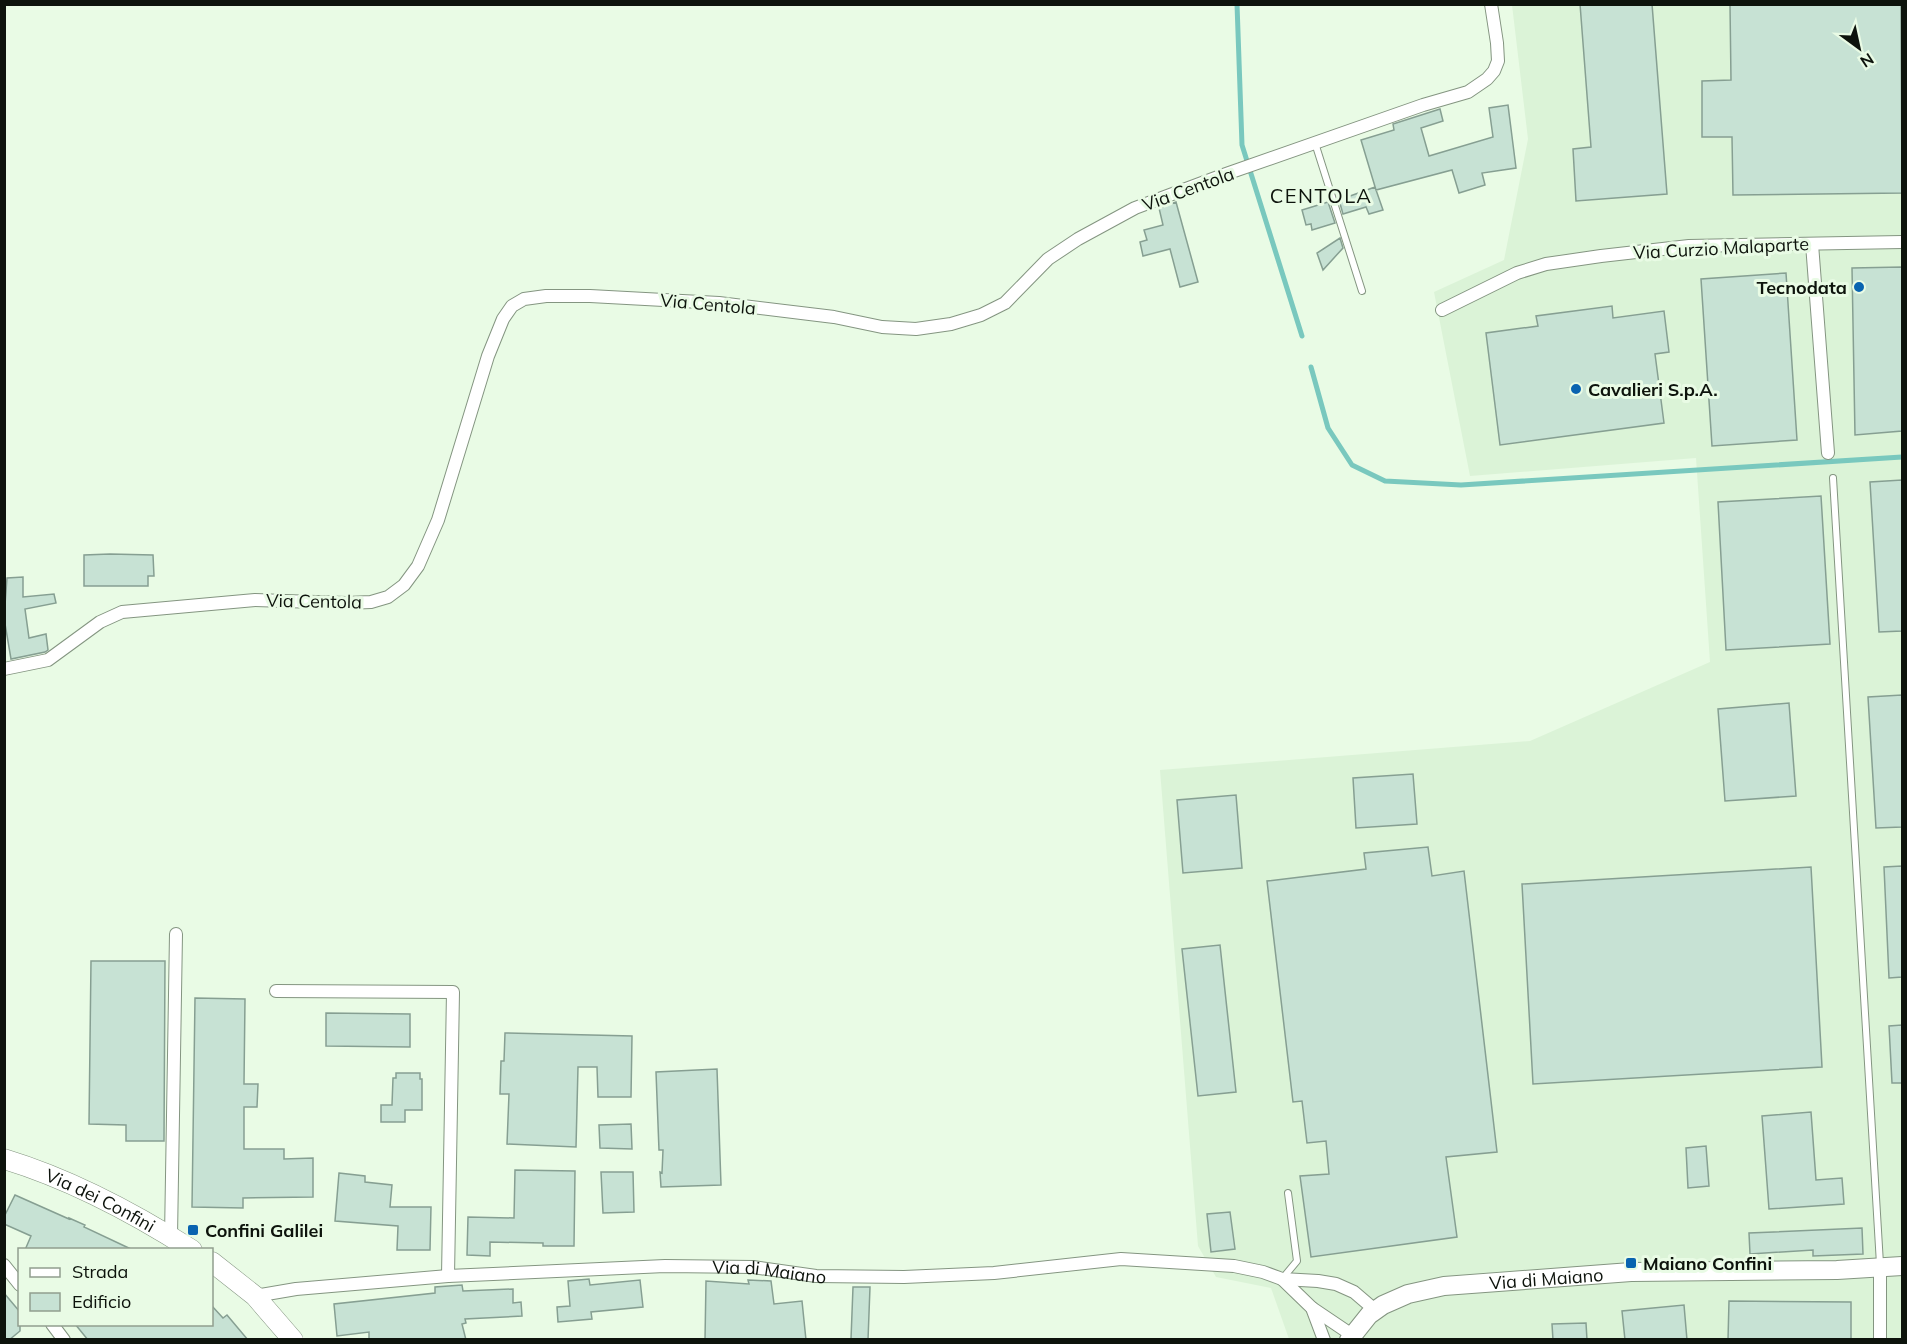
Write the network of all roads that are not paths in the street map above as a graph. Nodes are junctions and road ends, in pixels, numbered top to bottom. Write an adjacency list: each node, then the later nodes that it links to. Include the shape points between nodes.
1 (1491, 4): 2 (street, Via Centola, via 1498,61 1487,79 1468,92)
2 (1316, 143): 5 (lane); 9 (street, Via Centola, via 1135,208 1048,260 1005,303 951,324 916,329 882,327 719,303 590,296 524,299 512,306 503,319 488,356 438,520 418,566 404,585 388,597 346,603 255,600 122,612 100,622 48,660)
3 (1902, 242): 4 (street, Via Curzio Malaparte)
4 (1812, 244): 6 (street, Via Curzio Malaparte, via 1675,247 1546,264 1517,273); 7 (street)
5 (1362, 291)
6 (1442, 310)
7 (1828, 453)
8 (1833, 478): 19 (lane)
9 (4, 669)
10 (176, 934): 14 (street)
11 (276, 991): 20 (street, via 453,992)
12 (4, 1159): 14 (main road, Via dei Confini, via 36,1169 116,1206)
13 (1288, 1193): 21 (lane, via 1297,1261)
14 (171, 1237): 15 (main road, Via dei Confini)
15 (189, 1248)
16 (213, 1263): 23 (main road)
17 (4, 1265): 22 (street)
18 (1902, 1266): 19 (street, Via di Maiano)
19 (1880, 1267): 25 (street, Via di Maiano, via 1631,1272 1444,1286 1408,1294); 31 (street)
20 (448, 1276): 21 (street, Via di Maiano, via 665,1266 753,1267 816,1276 904,1277 994,1273 1121,1260 1234,1266); 23 (street, Via di Maiano)
21 (1282, 1279): 24 (street, Via di Maiano); 25 (street, Via di Maiano, via 1342,1286)
22 (18, 1282)
23 (255, 1296): 29 (main road)
24 (1312, 1308): 27 (street, Via di Maiano); 30 (street, Via di Maiano)
25 (1375, 1310): 27 (street, Via di Maiano)
26 (54, 1326): 28 (street)
27 (1355, 1338)
28 (64, 1340)
29 (293, 1340)
30 (1324, 1340)
31 (1880, 1340)

